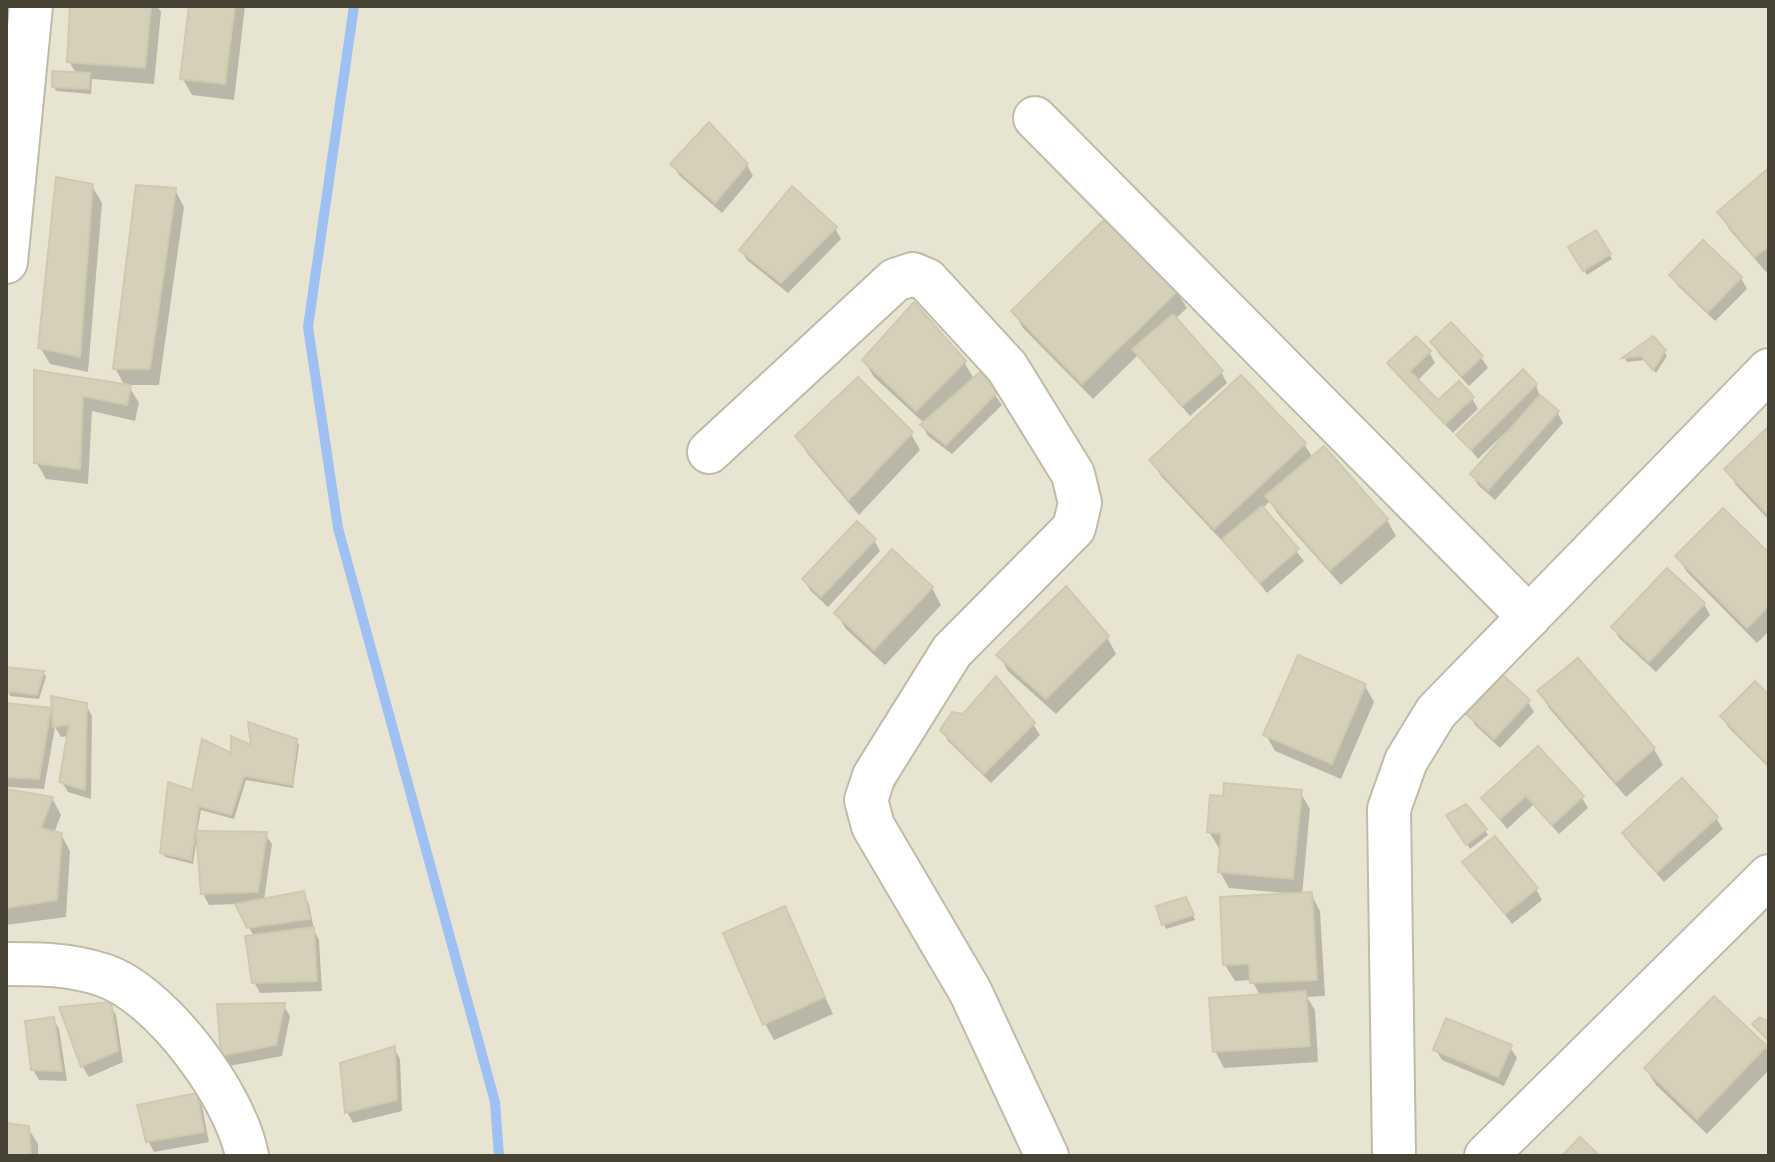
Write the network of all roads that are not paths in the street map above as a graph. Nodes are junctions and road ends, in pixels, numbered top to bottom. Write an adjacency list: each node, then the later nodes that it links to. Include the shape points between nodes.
1 (31, 6): 3 (street)
2 (1035, 118): 6 (street)
3 (6, 262)
4 (1769, 370): 6 (street)
5 (709, 452): 10 (street, via 895,280 913,274 927,280 1007,367 1073,474 1080,503 1074,528 952,651 874,776 866,800 873,826 970,991)
6 (1529, 617): 11 (street, via 1436,712 1406,761 1389,809)
7 (1769, 876): 12 (street)
8 (6, 964): 9 (street, via 68,965 106,976 138,994 197,1052 225,1098)
9 (247, 1156)
10 (1047, 1156)
11 (1394, 1156)
12 (1486, 1156)

